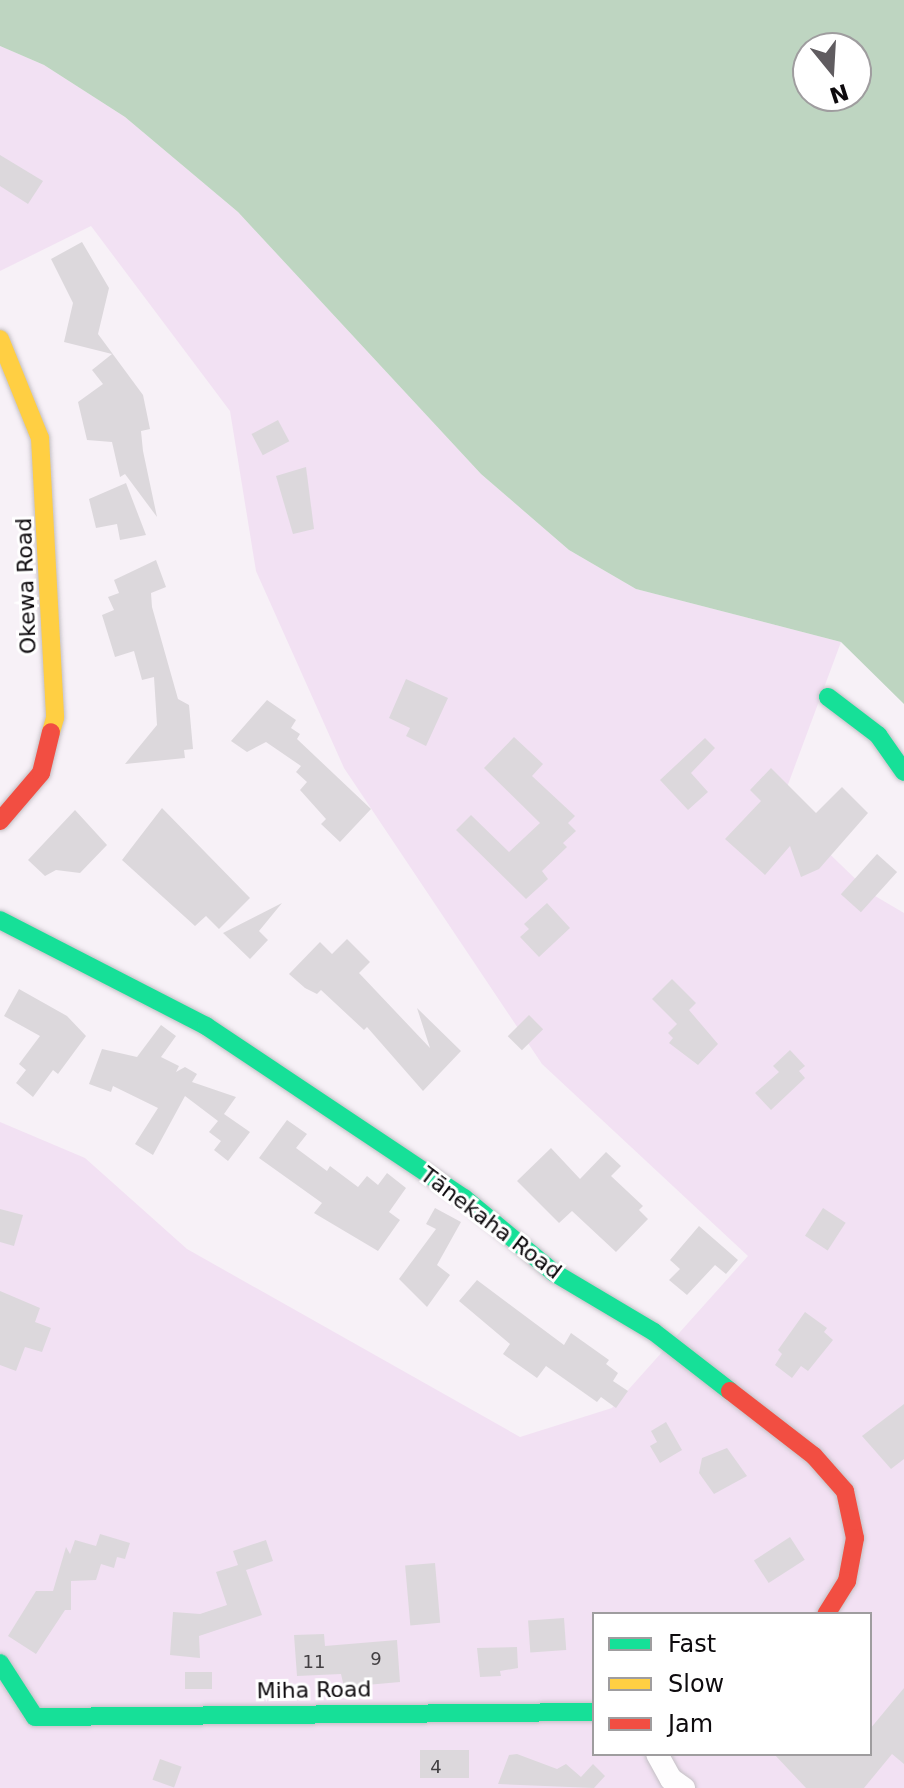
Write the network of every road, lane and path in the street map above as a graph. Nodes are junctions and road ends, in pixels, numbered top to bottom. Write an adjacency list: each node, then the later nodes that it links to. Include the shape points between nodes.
1 (0, 339): 4 (street, Okewa Road, via 40,438 55,718 41,773)
2 (828, 697): 3 (street, via 878,735)
3 (904, 772)
4 (0, 821)
5 (0, 920): 6 (street, Tānekaha Road, via 206,1026 464,1198 553,1272 654,1332 814,1456 845,1491 855,1538 847,1581)
6 (827, 1612)
7 (0, 1663): 8 (street, Miha Road, via 35,1717)
8 (592, 1712)
9 (658, 1756): 10 (street, via 671,1779)
10 (684, 1788)

